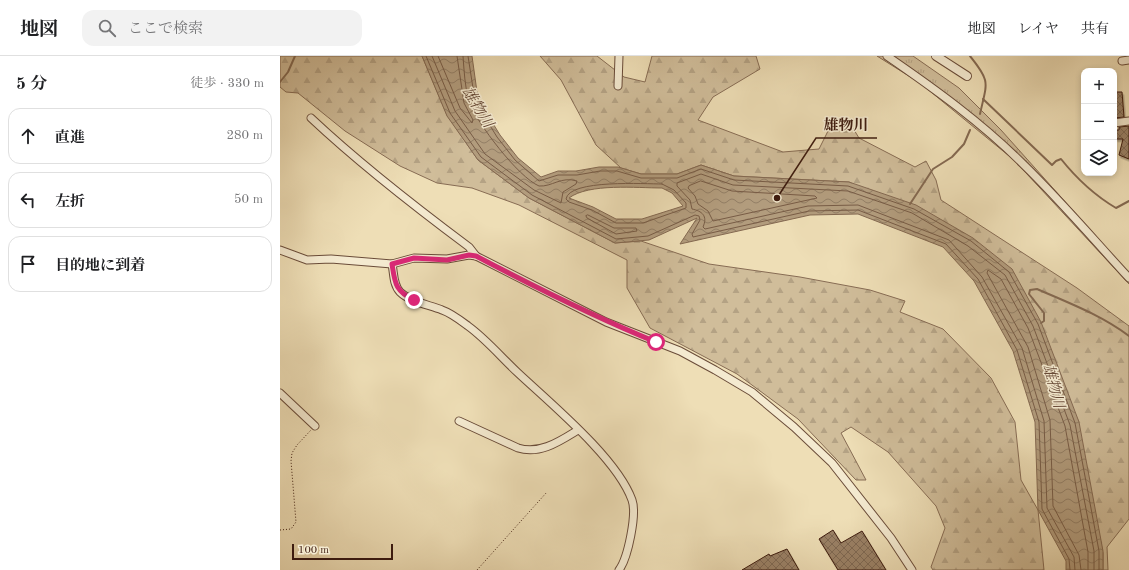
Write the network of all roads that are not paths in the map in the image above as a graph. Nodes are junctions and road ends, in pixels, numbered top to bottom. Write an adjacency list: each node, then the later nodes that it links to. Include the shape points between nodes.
1 (619, 56): 5 (street)
2 (887, 56): 12 (street, via 969,115 1014,154)
3 (936, 56): 4 (street)
4 (967, 76)
5 (618, 86)
6 (311, 118): 10 (street, via 404,198 470,247)
7 (1129, 121): 8 (street)
8 (1117, 123)
9 (280, 250): 11 (street, via 307,260 338,259)
10 (476, 256): 11 (street, via 447,260 414,258); 18 (street, via 606,322 680,351 752,392 832,463 891,538)
11 (392, 264): 16 (street, via 394,279 400,292 414,300 444,310 470,327)
12 (1129, 278)
13 (280, 393): 15 (street)
14 (459, 421): 16 (street, via 528,451 550,446)
15 (315, 426)
16 (578, 430): 17 (street, via 611,466 633,502 634,512 626,558)
17 (619, 570)
18 (912, 570)

